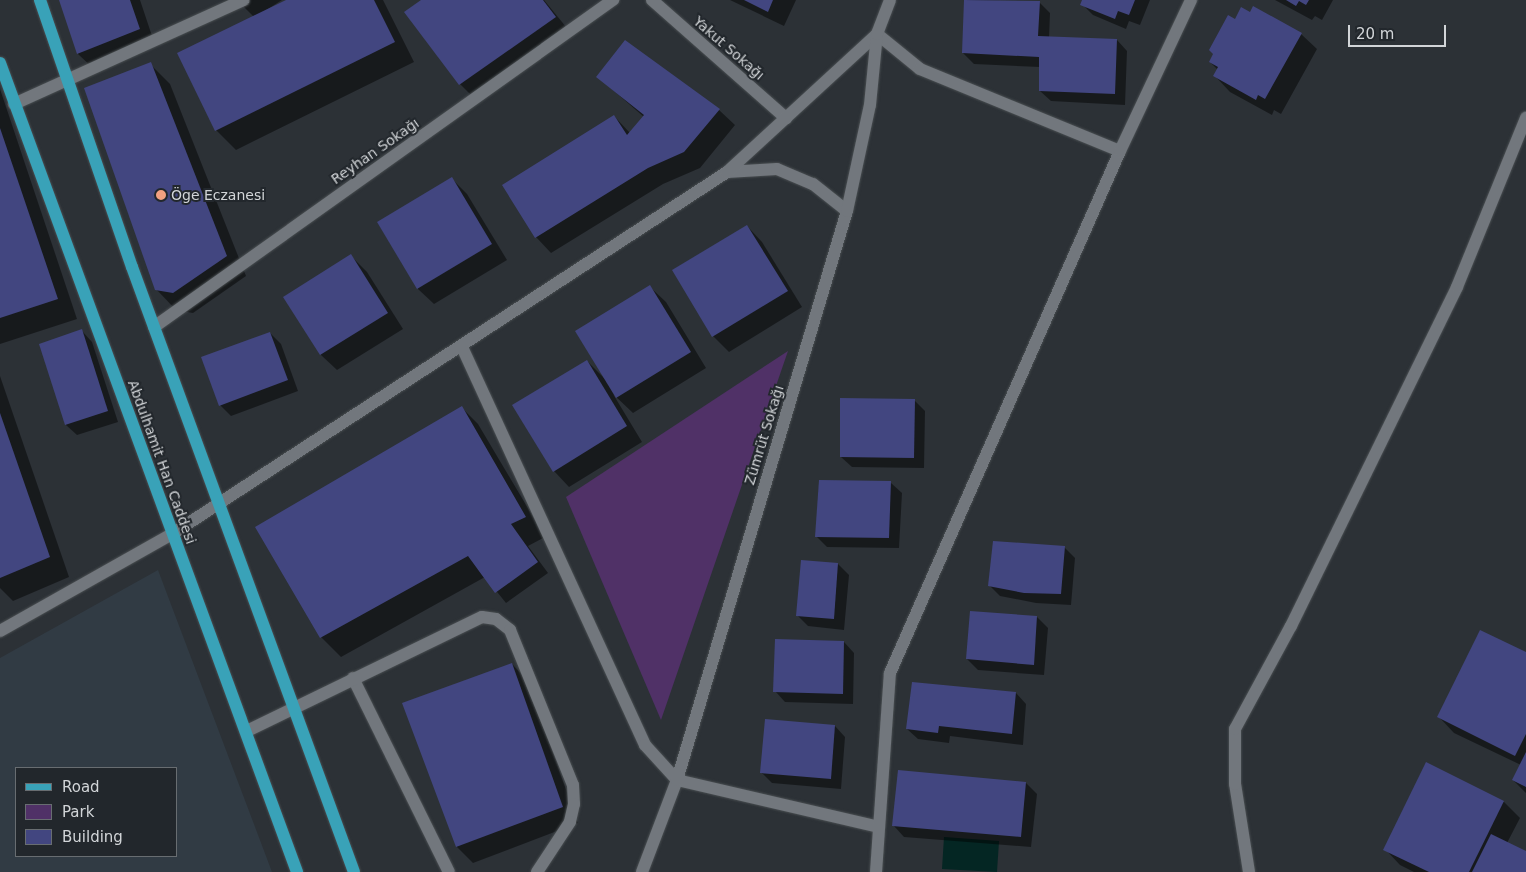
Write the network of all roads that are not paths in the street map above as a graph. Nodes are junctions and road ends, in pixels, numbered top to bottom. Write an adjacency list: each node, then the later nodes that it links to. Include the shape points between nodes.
1 (40, 0): 9 (main road)
2 (243, 0): 9 (street)
3 (613, 0): 16 (street, Reyhan Sokağı)
4 (652, 0): 11 (street, Yakut Sokağı)
5 (890, 0): 7 (street, Zümrüt Sokağı)
6 (1191, 0): 13 (street)
7 (877, 34): 11 (street); 13 (street, via 920,69); 15 (street, Zümrüt Sokağı, via 870,105)
8 (0, 63): 10 (main road, Abdulhamit Han Caddesi)
9 (68, 80): 10 (street); 16 (main road)
10 (14, 104): 19 (main road, Abdulhamit Han Caddesi)
11 (786, 118): 14 (street)
12 (1526, 118): 32 (street, via 1458,287 1291,626 1235,729 1235,784)
13 (1120, 151): 25 (street, via 890,673)
14 (727, 172): 15 (street, via 778,170 813,184); 17 (street)
15 (846, 211): 24 (street, Zümrüt Sokağı)
16 (154, 327): 18 (main road)
17 (462, 347): 18 (street); 24 (street, via 645,745)
18 (218, 502): 19 (street); 22 (main road)
19 (172, 534): 20 (street); 23 (main road, Abdulhamit Han Caddesi)
20 (0, 631)
21 (353, 678): 22 (street); 28 (street); 29 (street, via 482,617 496,619 510,630 573,785 574,804 570,822)
22 (294, 706): 23 (street); 27 (main road)
23 (247, 731): 26 (main road, Abdulhamit Han Caddesi)
24 (676, 780): 25 (street); 30 (street, Zümrüt Sokağı)
25 (879, 827): 31 (street)
26 (297, 872)
27 (354, 872)
28 (449, 872)
29 (537, 872)
30 (642, 872)
31 (876, 872)
32 (1249, 872)

